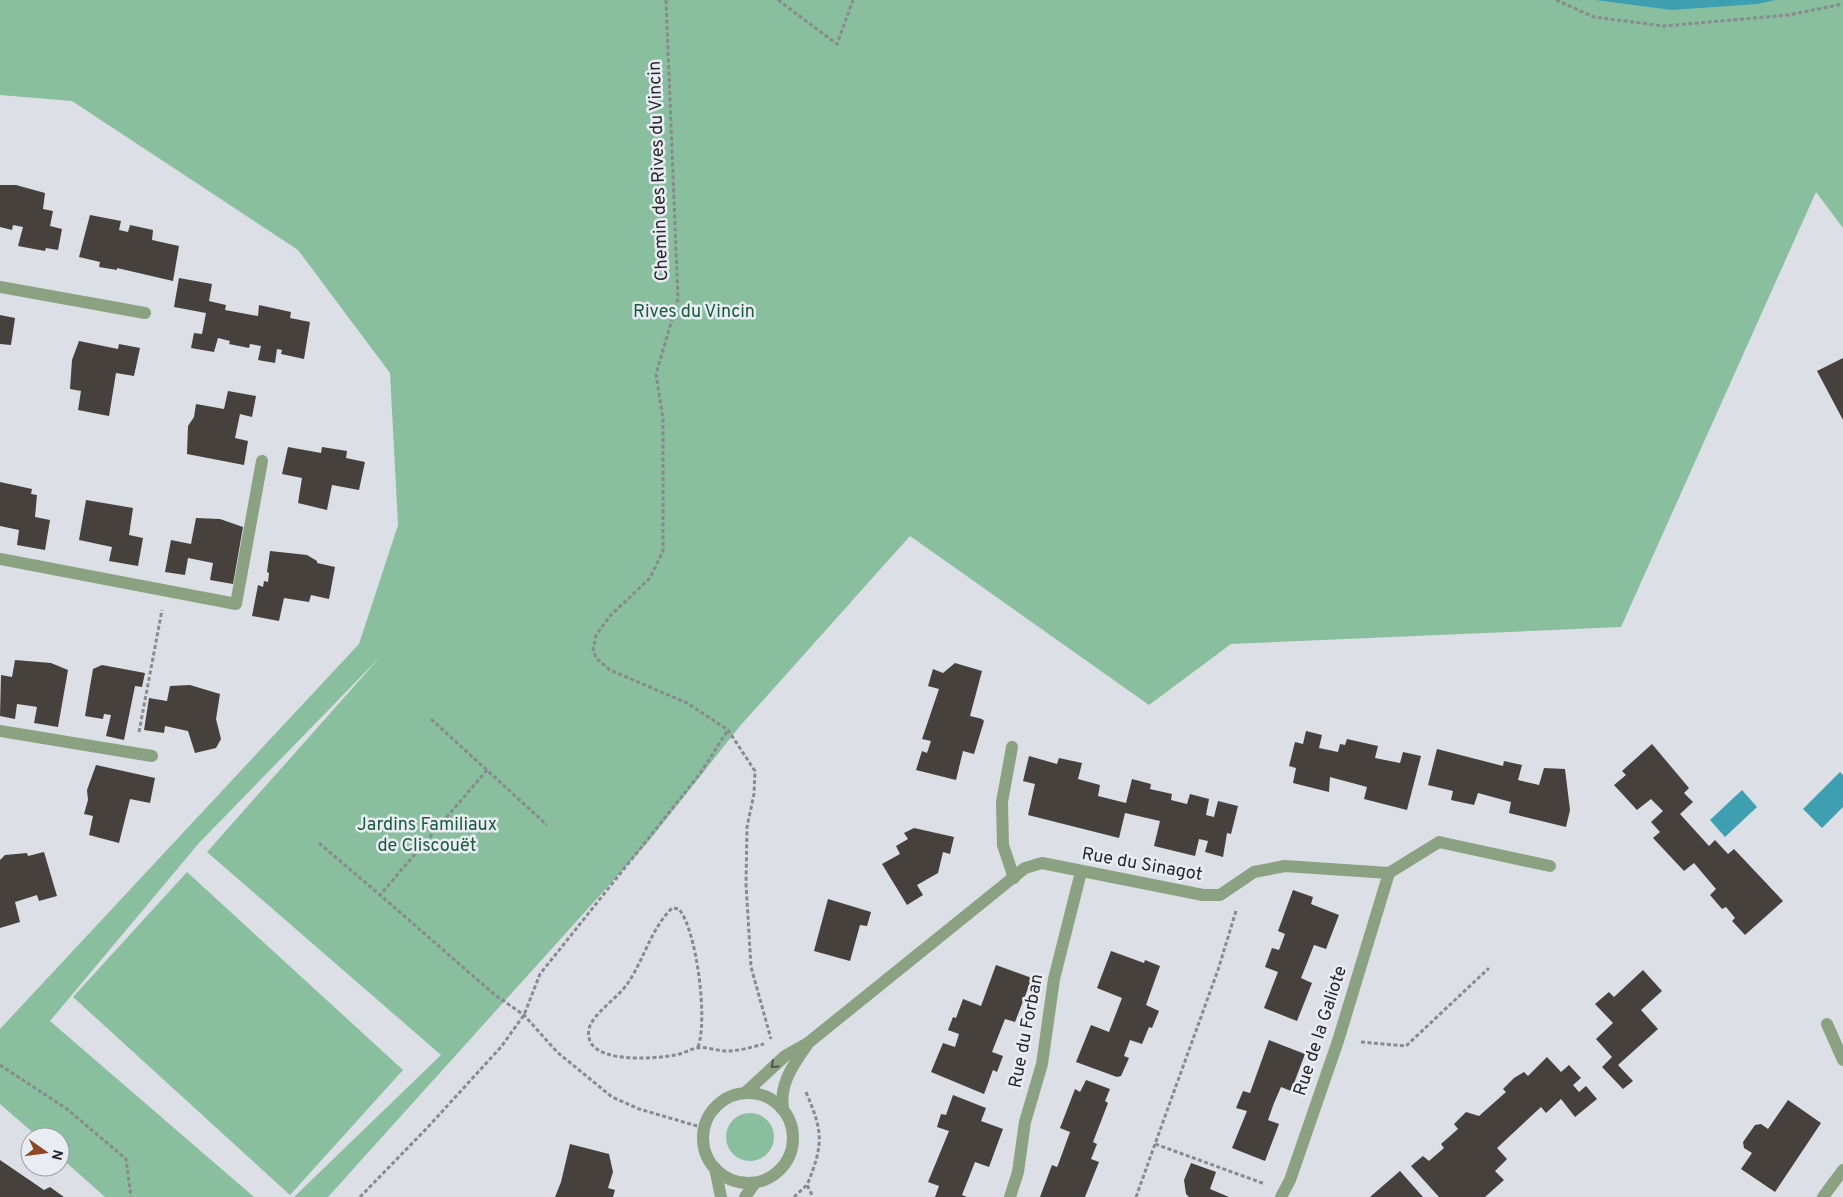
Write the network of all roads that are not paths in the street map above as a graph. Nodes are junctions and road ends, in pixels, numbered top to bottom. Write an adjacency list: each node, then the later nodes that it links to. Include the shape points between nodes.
1 (0, 287): 2 (street)
2 (144, 313)
3 (262, 461): 4 (street, via 236,604)
4 (0, 559)
5 (0, 731): 7 (street)
6 (1012, 747): 11 (street, via 1002,802 1003,845)
7 (152, 756)
8 (1550, 866): 10 (street, via 1439,842)
9 (1081, 872): 10 (street, Rue du Sinagot, via 1220,895 1254,872 1285,866); 11 (street, Rue du Sinagot, via 1042,863 1025,868); 23 (street, Rue du Forban, via 1054,979 1042,1064 1024,1122 1018,1172)
10 (1389, 873): 20 (street, Rue de la Galiote, via 1338,1041)
11 (1014, 878): 13 (street, Rue du Sinagot)
12 (1827, 1024): 14 (street)
13 (808, 1043): 15 (street, Rue du Sinagot, one-way to 15, via 785,1056); 16 (street, Rue du Sinagot, via 784,1085)
14 (1843, 1060)
15 (745, 1093): 16 (street, via 766,1096); 17 (street, via 731,1096 719,1104 704,1128 707,1156)
16 (783, 1110): 19 (street, via 790,1121 792,1148 778,1172)
17 (715, 1168): 19 (street, via 739,1182); 21 (street)
18 (1843, 1170): 24 (street)
19 (756, 1183): 22 (street)
20 (1283, 1194)
21 (721, 1197)
22 (746, 1197)
23 (1010, 1197)
24 (1823, 1197)

